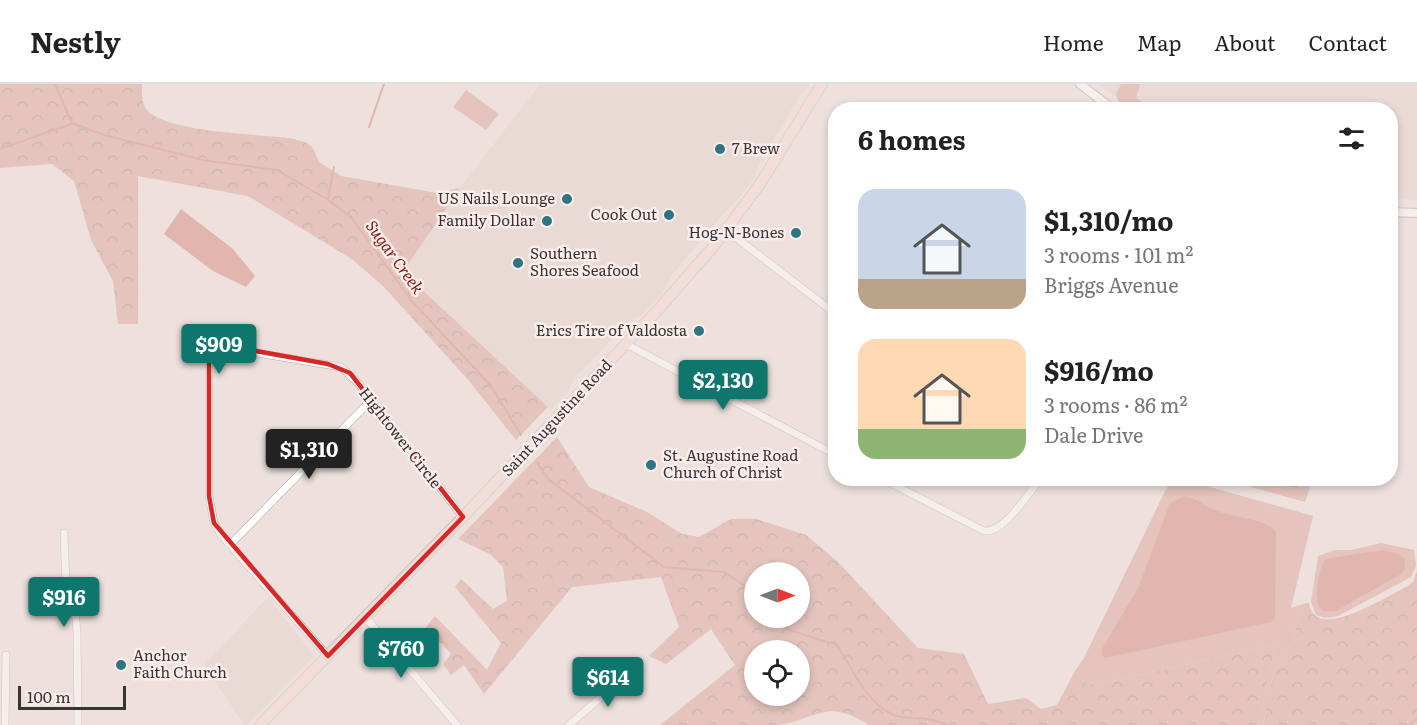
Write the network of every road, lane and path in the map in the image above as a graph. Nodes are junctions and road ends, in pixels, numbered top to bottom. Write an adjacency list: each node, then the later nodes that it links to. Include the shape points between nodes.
1 (822, 84): 6 (main road, Saint Augustine Road, via 760,184)
2 (1080, 84): 3 (street)
3 (1104, 102)
4 (1398, 212): 5 (street)
5 (1417, 213)
6 (726, 230): 7 (street); 8 (main road, Saint Augustine Road)
7 (828, 308)
8 (626, 344): 10 (street); 13 (main road, Saint Augustine Road)
9 (371, 400): 13 (street, Hightower Circle); 15 (street); 15 (street, Hightower Circle, via 341,367 233,349 217,353 209,360 211,512 218,531)
10 (828, 450)
11 (897, 486): 12 (street, via 991,532 1001,527)
12 (1034, 486)
13 (463, 517): 16 (main road, Saint Augustine Road)
14 (64, 533): 21 (street, via 66,584 75,609 77,633)
15 (230, 545): 18 (street, Hightower Circle)
16 (365, 617): 18 (main road, Saint Augustine Road); 23 (street)
17 (6, 655): 20 (street)
18 (328, 656): 22 (main road, Saint Augustine Road)
19 (630, 672): 24 (street)
20 (5, 725)
21 (78, 725)
22 (260, 725)
23 (457, 725)
24 (569, 725)

